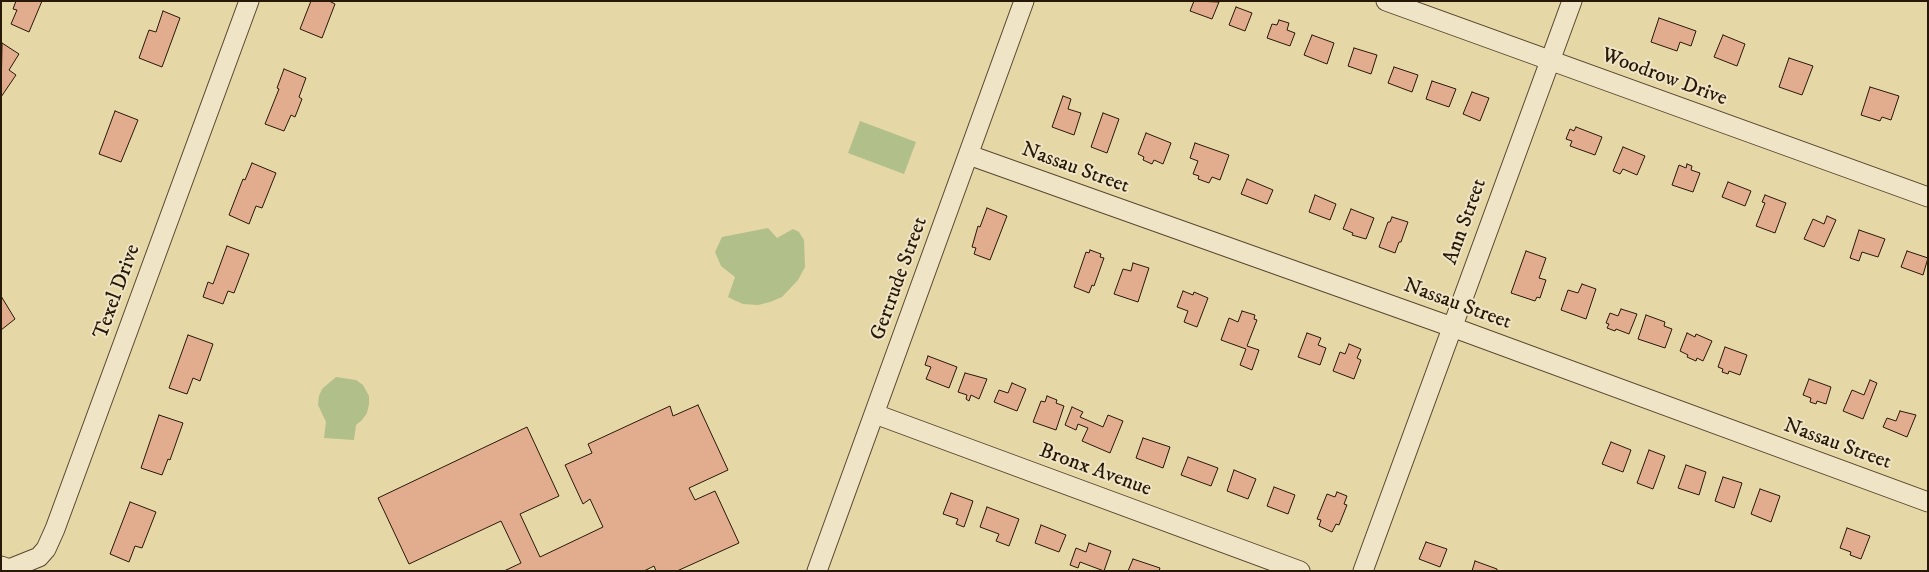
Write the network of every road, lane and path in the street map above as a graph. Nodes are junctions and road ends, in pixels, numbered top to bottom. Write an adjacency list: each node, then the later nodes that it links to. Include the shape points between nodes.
1 (249, 1): 11 (street, Texel Drive, via 55,529 39,557 9,569)
2 (1024, 1): 6 (street, Gertrude Street)
3 (1386, 1): 5 (street, Woodrow Drive)
4 (1572, 1): 5 (street, Ann Street)
5 (1550, 60): 7 (street, Woodrow Drive); 8 (street, Ann Street)
6 (969, 155): 8 (street, Nassau Street); 9 (street, Gertrude Street)
7 (1928, 196)
8 (1452, 327): 10 (street, Nassau Street); 14 (street, Ann Street)
9 (875, 414): 12 (street, Gertrude Street); 13 (street, Bronx Avenue)
10 (1928, 502)
11 (1, 566)
12 (817, 571)
13 (1300, 571)
14 (1363, 571)

